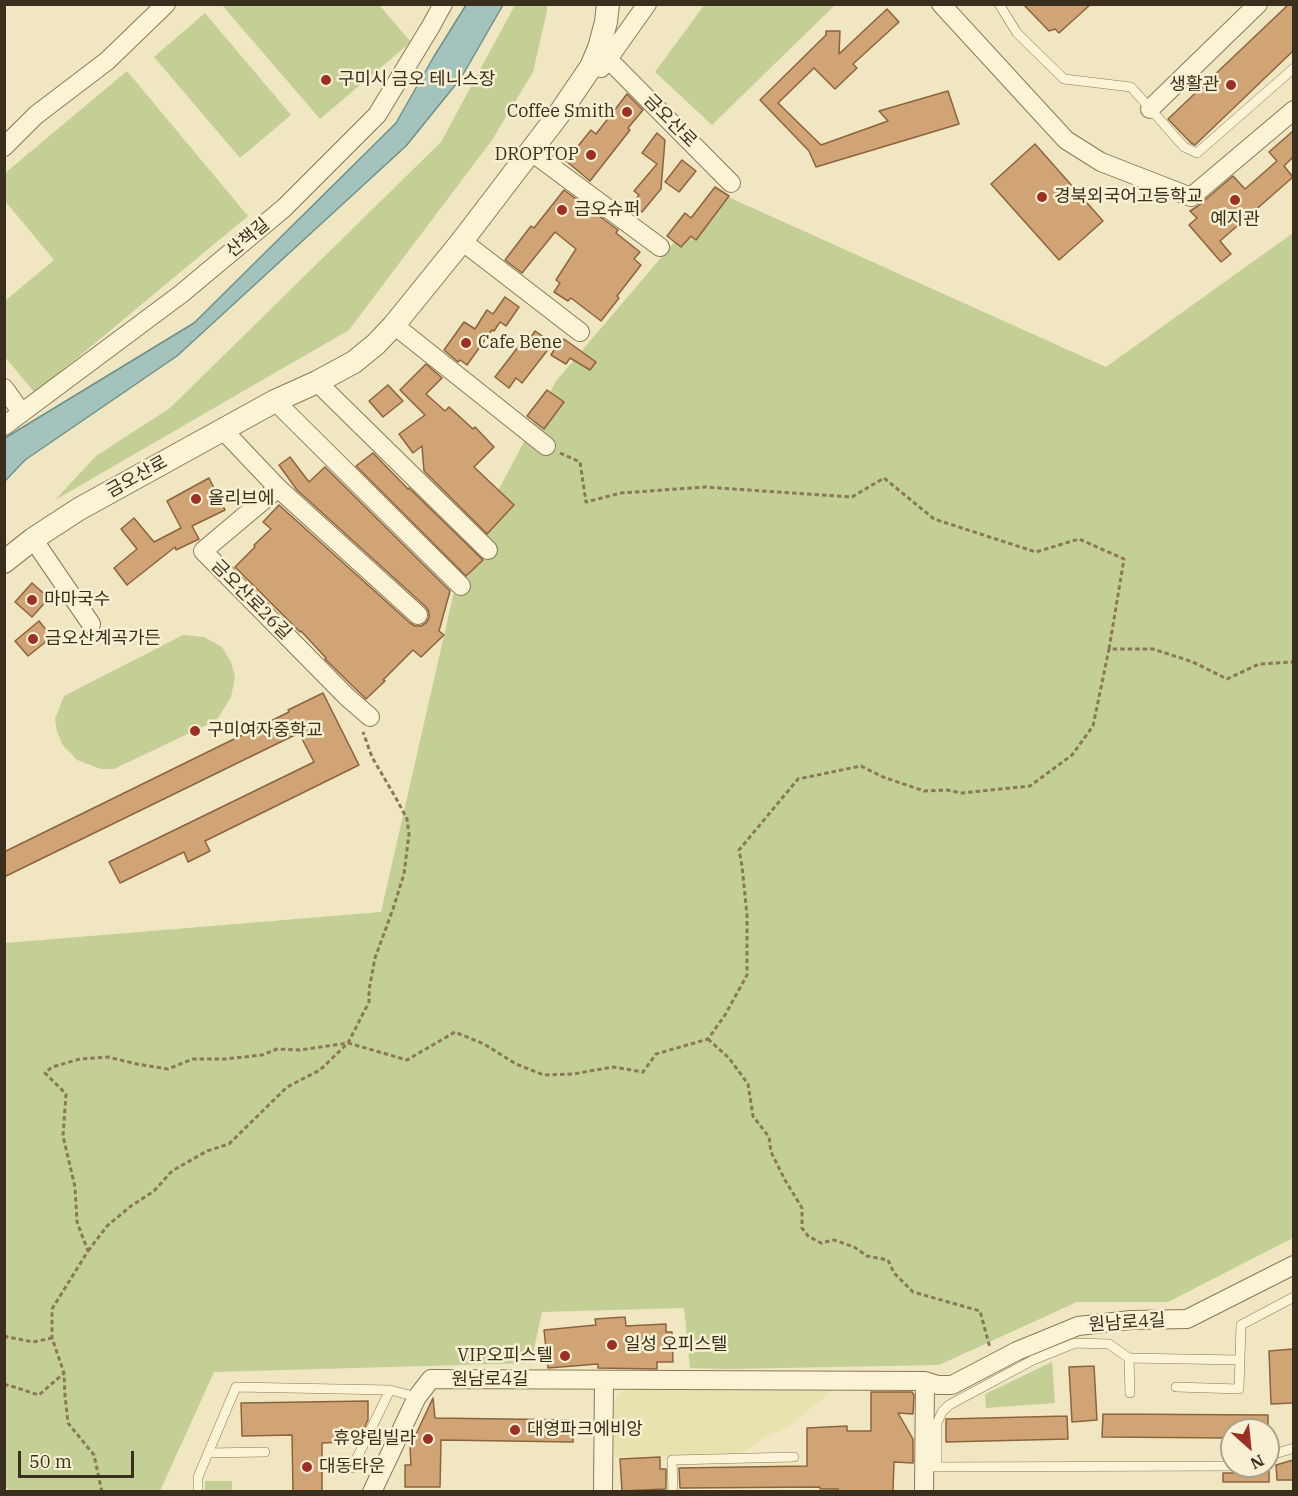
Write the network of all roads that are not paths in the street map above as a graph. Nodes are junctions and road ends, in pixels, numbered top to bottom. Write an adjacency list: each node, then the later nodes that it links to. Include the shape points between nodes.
1 (166, 4): 13 (street, via 107,61 36,115)
2 (442, 4): 23 (street, 산책길, via 377,116 284,208 181,294)
3 (647, 4): 8 (street)
4 (941, 4): 11 (street, via 1066,140 1101,162 1191,197)
5 (999, 4): 10 (lane, via 1017,33 1064,79 1131,87)
6 (1258, 4): 10 (street)
7 (608, 5): 12 (street, 금오산로, via 591,67)
8 (609, 59): 12 (street); 15 (street, 금오산로)
9 (1293, 68): 10 (lane, via 1197,153 1184,147)
10 (1150, 109)
11 (1293, 110)
12 (559, 114): 14 (street, 금오산로)
13 (4, 147)
14 (530, 151): 16 (street, 금오산로); 17 (street)
15 (731, 183)
16 (462, 241): 18 (street, 금오산로); 19 (street)
17 (660, 247)
18 (394, 325): 20 (street, 금오산로, via 354,362); 26 (street)
19 (580, 332)
20 (317, 382): 22 (street, 금오산로); 29 (street)
21 (4, 388): 23 (street)
22 (275, 401): 25 (street, 금오산로); 31 (street)
23 (22, 413): 24 (street, 산책길)
24 (4, 426)
25 (223, 430): 27 (street); 28 (street, 금오산로, via 79,509)
26 (546, 446)
27 (278, 488): 32 (street); 34 (street, 금오산로26길, via 203,551 347,696)
28 (33, 539): 30 (street, 금오산로); 33 (street)
29 (488, 550)
30 (4, 562)
31 (461, 585)
32 (418, 615)
33 (91, 624)
34 (365, 721)
35 (1293, 1265): 40 (street, 원남로4길, via 1187,1319 1078,1326 1017,1351 952,1385)
36 (1293, 1297): 38 (lane, via 1241,1325)
37 (1130, 1358): 38 (lane); 43 (lane); 49 (lane, via 1109,1344 1075,1343 1033,1360 949,1405 937,1423)
38 (1240, 1360): 41 (lane, via 1239,1389)
39 (604, 1380): 40 (street, 원남로4길); 44 (street, 원남로4길, via 431,1379); 53 (street)
40 (925, 1381): 49 (street)
41 (1176, 1387)
42 (390, 1390): 44 (lane); 46 (lane, via 236,1387); 50 (lane)
43 (1130, 1393)
44 (417, 1397): 52 (street, 원남로4길)
45 (265, 1452): 46 (lane)
46 (208, 1453): 51 (lane, via 198,1477)
47 (794, 1457): 54 (lane, via 672,1460)
48 (1220, 1466): 49 (lane)
49 (931, 1467): 55 (street)
50 (352, 1468)
51 (198, 1491)
52 (372, 1491)
53 (603, 1491)
54 (673, 1491)
55 (924, 1491)

